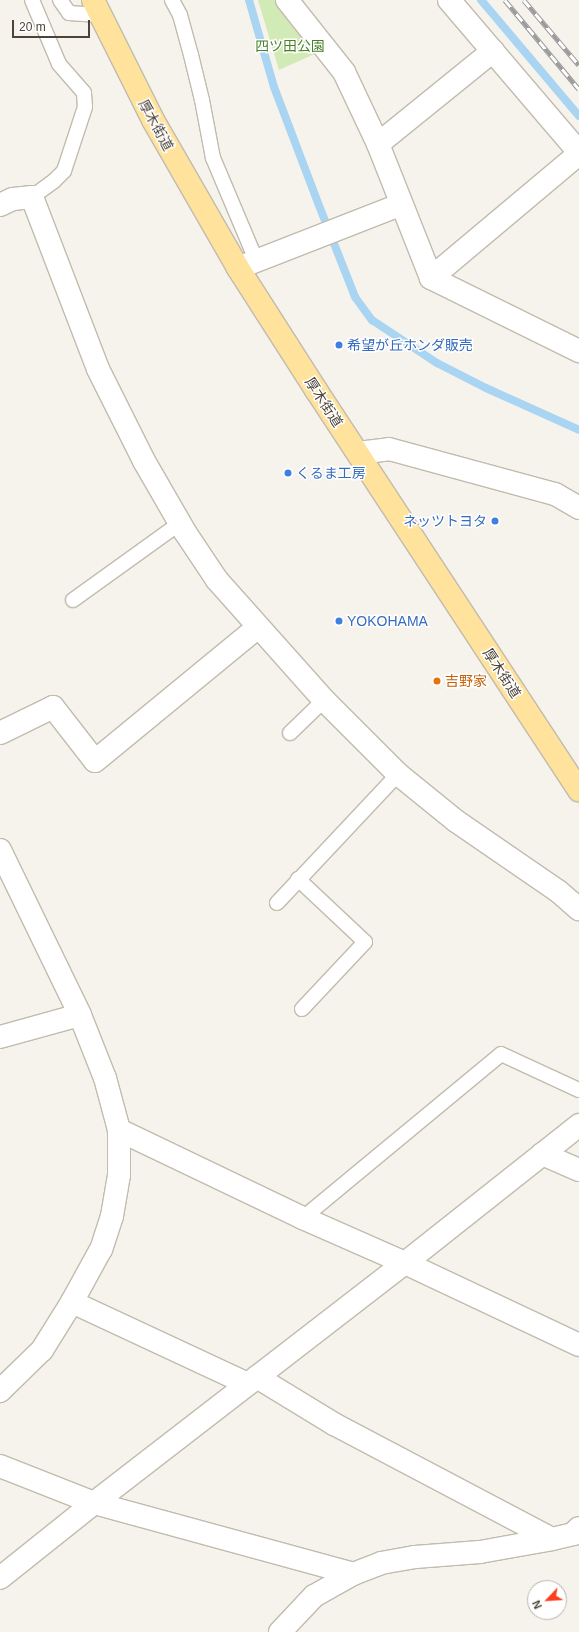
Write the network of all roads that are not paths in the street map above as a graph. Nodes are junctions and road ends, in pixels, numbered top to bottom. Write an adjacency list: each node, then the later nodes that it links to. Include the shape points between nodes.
1 (32, 0): 10 (lane, via 59,64 84,93 85,107 64,171 54,181)
2 (60, 0): 6 (lane, via 69,13)
3 (172, 0): 12 (lane, via 180,15 191,55 213,158)
4 (287, 0): 8 (street, via 344,72)
5 (449, 0): 7 (street)
6 (96, 7): 12 (main road, 厚木街道, via 153,120)
7 (493, 51): 8 (street); 9 (street)
8 (378, 144): 11 (street)
9 (579, 153): 13 (street)
10 (11, 197): 17 (street, via 144,461)
11 (400, 205): 12 (street); 13 (street)
12 (247, 264): 15 (main road, 厚木街道)
13 (430, 278): 14 (street)
14 (579, 351)
15 (358, 453): 16 (street, via 389,449 555,494); 24 (main road, 厚木街道)
16 (579, 508)
17 (180, 523): 18 (lane); 19 (street, via 217,580)
18 (73, 600)
19 (258, 627): 20 (street); 21 (street, via 95,761 53,707)
20 (324, 700): 22 (lane); 23 (street)
21 (0, 733)
22 (290, 733)
23 (398, 774): 26 (lane); 28 (street, via 456,821 558,891)
24 (579, 790)
25 (0, 850): 30 (street)
26 (298, 879): 27 (lane); 29 (lane, via 365,942)
27 (277, 903)
28 (579, 909)
29 (302, 1008)
30 (80, 1015): 31 (street); 34 (street, via 105,1078)
31 (0, 1037)
32 (579, 1090): 37 (lane, via 501,1054)
33 (579, 1125): 35 (street)
34 (119, 1130): 37 (street); 39 (street, via 119,1175 112,1216 101,1249)
35 (542, 1154): 36 (street); 38 (street)
36 (579, 1170)
37 (304, 1218): 38 (street)
38 (405, 1263): 40 (street); 41 (street)
39 (72, 1302): 41 (street); 42 (street, via 42,1350)
40 (579, 1346)
41 (253, 1381): 44 (street); 46 (street)
42 (0, 1391)
43 (0, 1466): 44 (street)
44 (94, 1503): 47 (street); 48 (street)
45 (579, 1528): 46 (street, via 573,1534)
46 (552, 1539): 47 (street, via 480,1552 408,1558 381,1563)
47 (353, 1574): 49 (street, via 314,1596)
48 (0, 1578)
49 (280, 1632)

